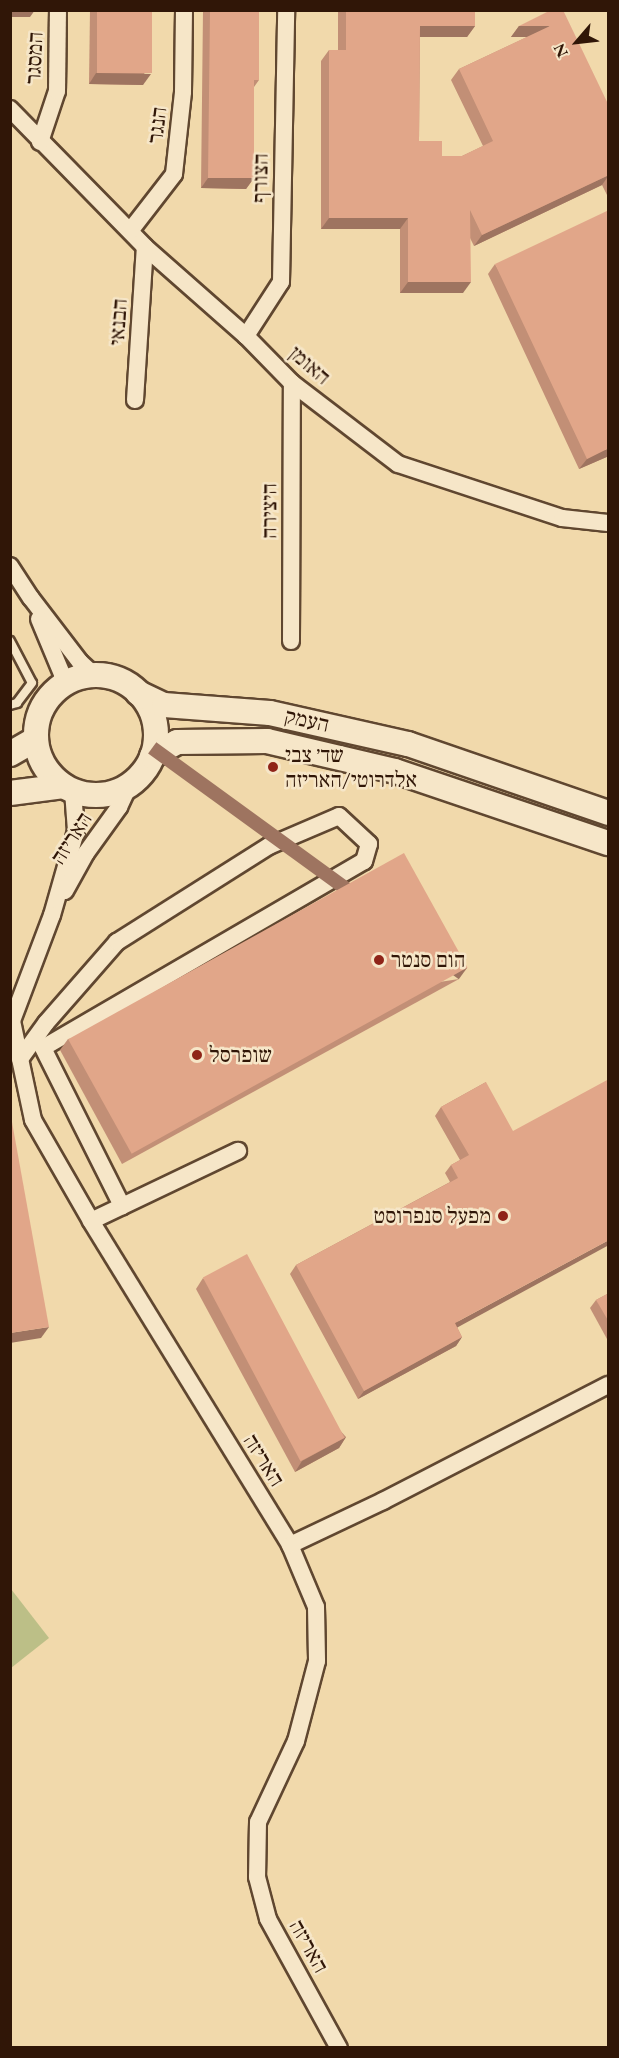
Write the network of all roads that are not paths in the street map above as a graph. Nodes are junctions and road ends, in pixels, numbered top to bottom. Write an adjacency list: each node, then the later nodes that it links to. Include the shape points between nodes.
1 (58, 10): 6 (street, המסגר, via 57,91)
2 (184, 10): 7 (street, הנגר, via 183,92 174,174)
3 (286, 10): 9 (street, הצורף, via 281,282)
4 (10, 109): 6 (street)
5 (10, 123): 6 (street)
6 (40, 142): 7 (street, האומן)
7 (130, 231): 8 (street, האומן)
8 (145, 247): 9 (street, האומן); 11 (street, הבנאי)
9 (246, 336): 10 (street, האומן)
10 (292, 382): 12 (street, האומן, via 398,464 561,519); 16 (street, היצירה)
11 (135, 400)
12 (609, 523)
13 (10, 566): 14 (street)
14 (31, 598): 17 (street); 18 (street)
15 (10, 641): 20 (lane, via 32,683 17,703)
16 (291, 641)
17 (94, 675): 18 (main road); 19 (main road, via 110,677)
18 (63, 684): 21 (main road, via 42,708)
19 (138, 693): 23 (main road, via 150,708 156,727); 27 (main road, העמק, via 164,705 270,713 408,744)
20 (10, 705)
21 (36, 739): 22 (main road); 25 (main road, via 44,766)
22 (10, 754)
23 (152, 756): 24 (main road, via 143,773); 28 (main road, העמק, via 177,742 267,741 396,771)
24 (129, 786): 25 (main road, via 101,795); 29 (street, האריזה)
25 (68, 789): 26 (main road); 29 (street, האריזה, via 76,831)
26 (10, 793)
27 (609, 813)
28 (609, 843)
29 (52, 915): 31 (street, האריזה, via 12,1021)
30 (43, 1048): 31 (street); 31 (street, via 364,861 369,844 339,816 268,846 117,942); 33 (street)
31 (20, 1059): 34 (street, האריזה, via 33,1120)
32 (238, 1151): 33 (street)
33 (122, 1206): 34 (street)
34 (91, 1221): 36 (street, האריזה)
35 (609, 1385): 36 (street)
36 (290, 1545): 37 (street, האריזה, via 316,1607 317,1661 296,1742 258,1822 257,1877 268,1919)
37 (339, 2048)

